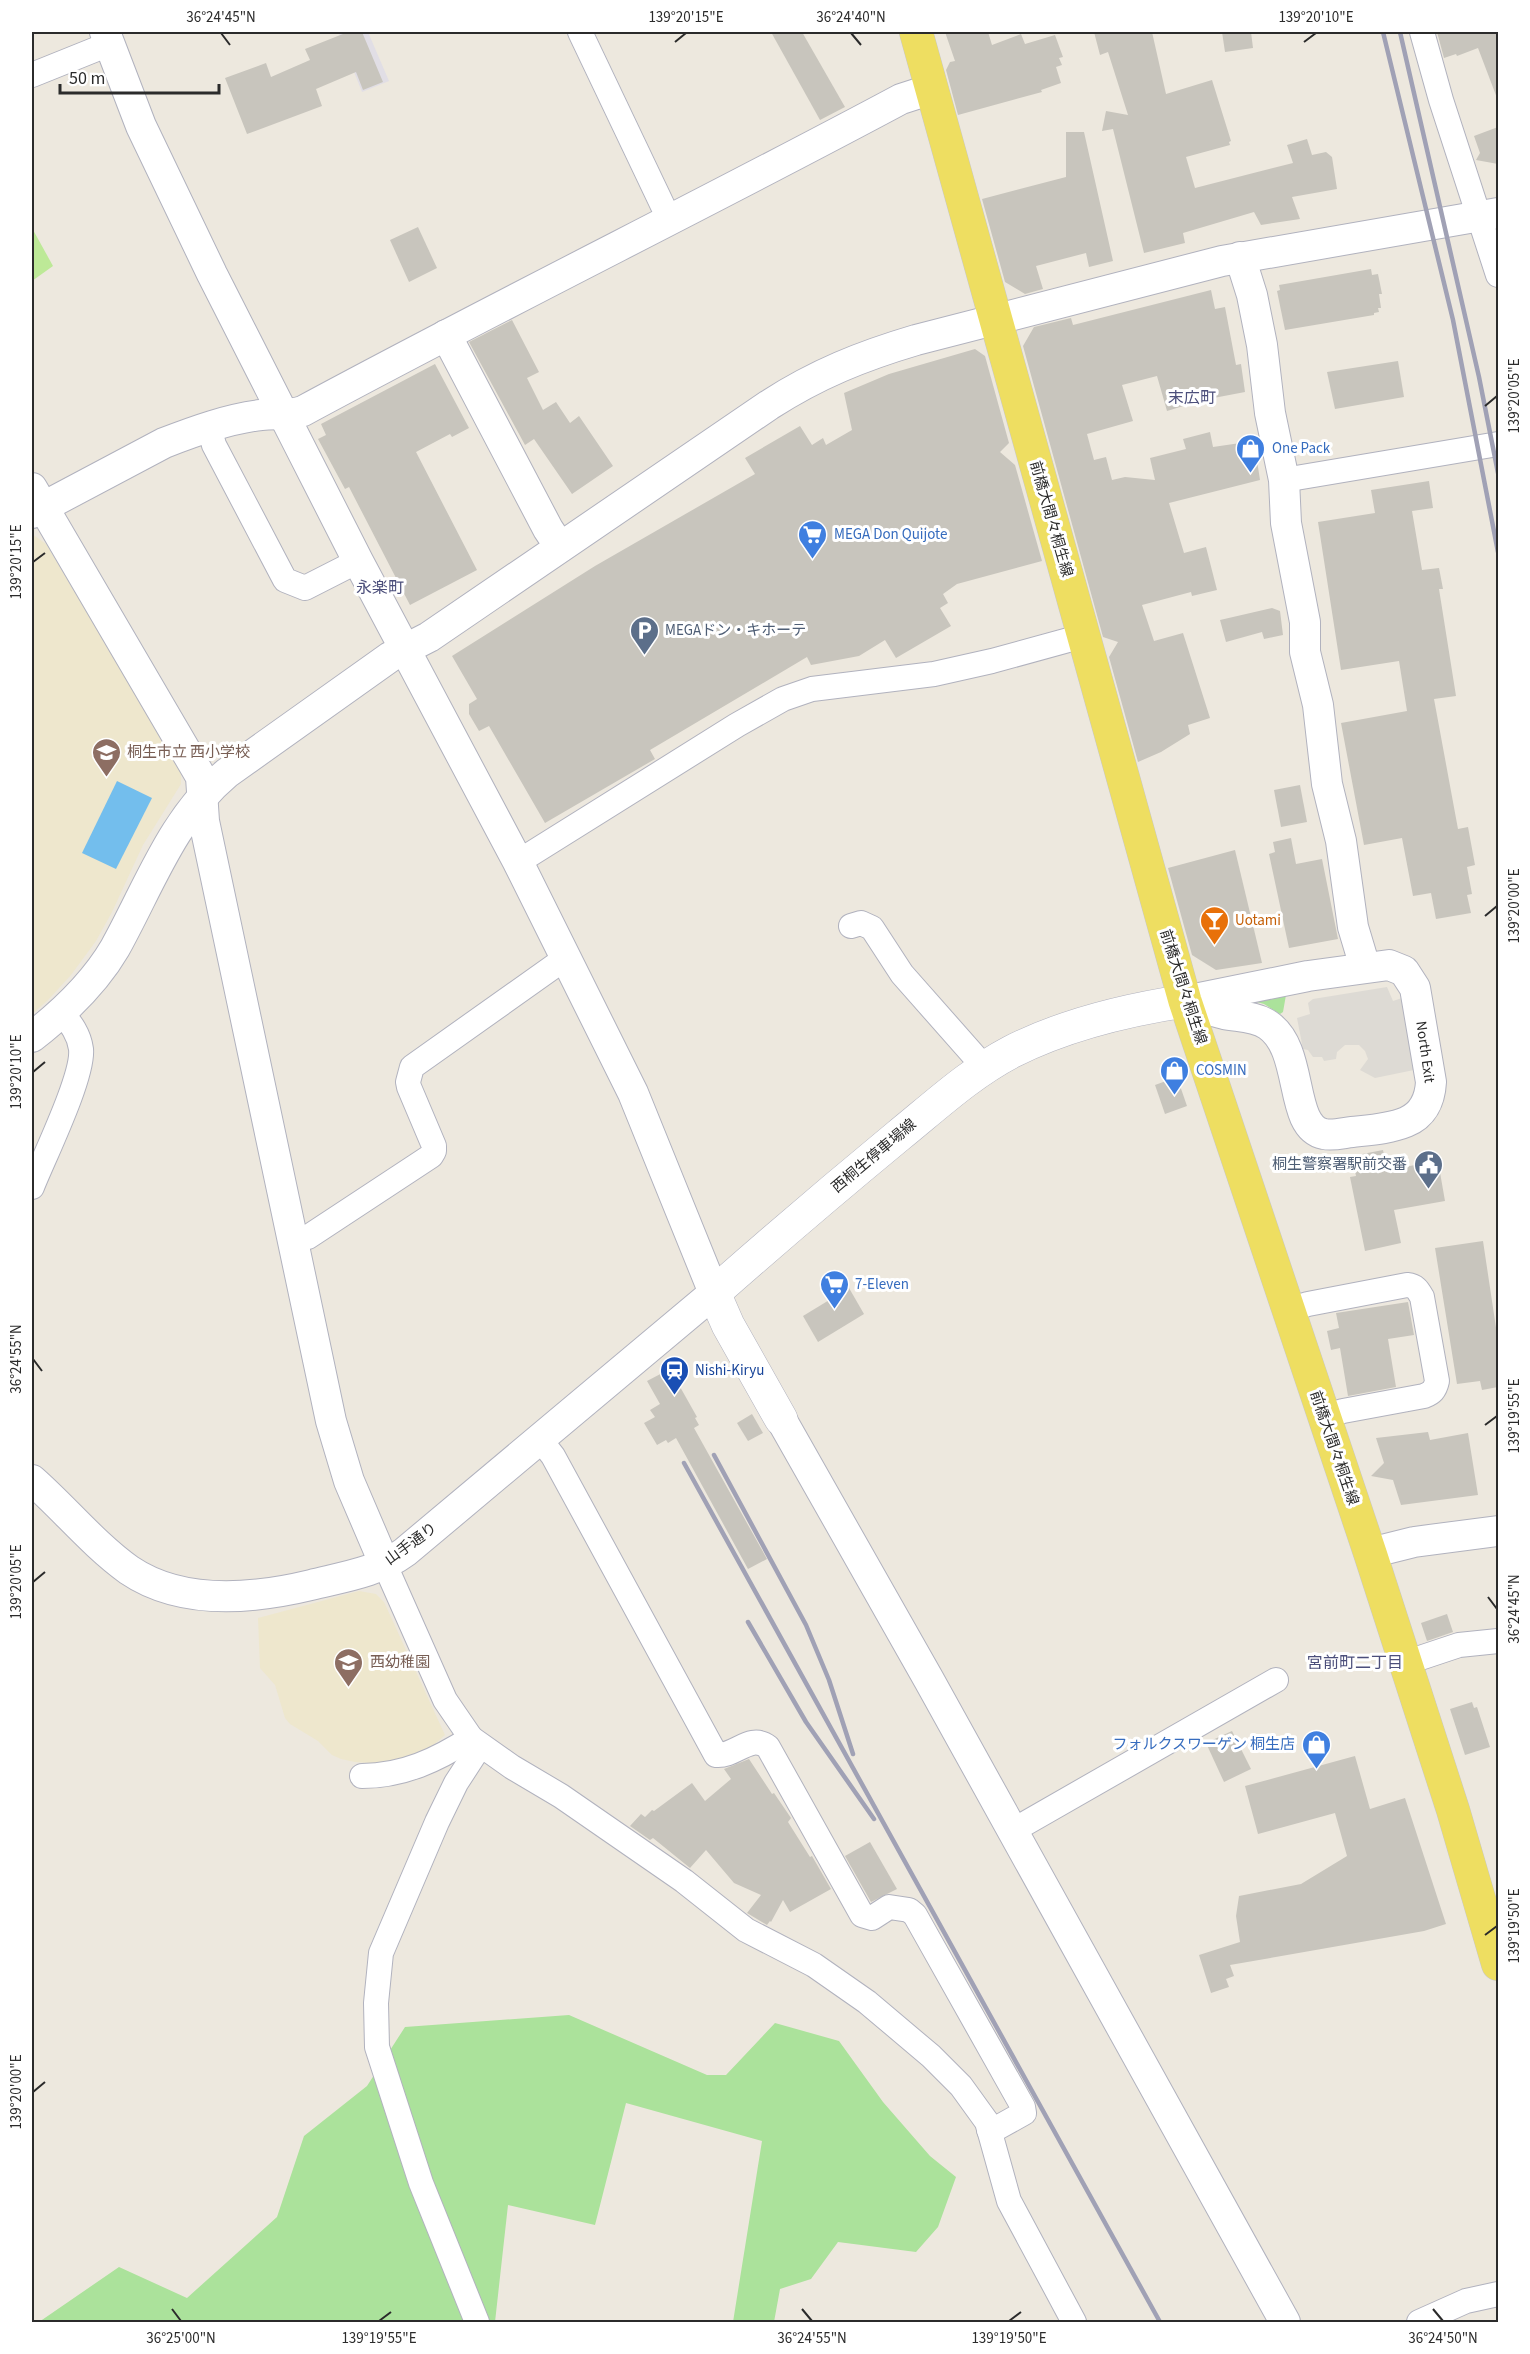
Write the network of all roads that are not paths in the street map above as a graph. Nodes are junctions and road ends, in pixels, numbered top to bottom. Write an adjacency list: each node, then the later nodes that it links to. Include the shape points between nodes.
1 (580, 32): 8 (street)
2 (916, 32): 6 (main road, 前橋大間々桐生線)
3 (1422, 32): 7 (street, via 1441,100)
4 (107, 38): 5 (street); 13 (street, via 141,126)
5 (32, 75)
6 (932, 89): 8 (street, via 901,99); 11 (main road, 前橋大間々桐生線)
7 (1489, 215): 9 (street); 10 (street)
8 (670, 221): 12 (street)
9 (1240, 257): 11 (street); 16 (street, via 1260,334)
10 (1498, 275)
11 (994, 319): 18 (street, via 888,348 825,372 769,405); 20 (main road, 前橋大間々桐生線)
12 (446, 335): 13 (street, via 303,411); 18 (street)
13 (283, 415): 14 (street, via 259,415); 19 (street)
14 (209, 427): 17 (street, via 164,443); 19 (street, via 214,445 285,580 305,588)
15 (1498, 444): 16 (street)
16 (1284, 480): 26 (street, via 1286,523 1305,622 1305,652 1318,705 1327,784 1341,841 1353,927)
17 (35, 503): 22 (street, via 193,760)
18 (560, 547): 21 (street, via 429,638)
19 (358, 561): 21 (street)
20 (1083, 636): 23 (street, via 934,674 797,693 737,725); 27 (main road, 前橋大間々桐生線)
21 (405, 649): 22 (street, via 227,772); 23 (street)
22 (203, 794): 28 (street, via 159,859 114,949); 32 (street, via 204,821)
23 (518, 862): 25 (street)
24 (851, 926): 30 (street, via 872,928 902,974)
25 (567, 957): 32 (street, via 412,1067 409,1087 434,1146 431,1156 308,1237); 33 (street, via 633,1093)
26 (1365, 967): 27 (street, North Exit); 27 (street, North Exit, via 1396,967 1412,981 1431,1074 1430,1095 1421,1112 1410,1121 1389,1127 1330,1135 1317,1132 1304,1118 1287,1049 1269,1025)
27 (1185, 1001): 30 (main road, 西桐生停車場線, via 1117,1014 1046,1037); 34 (main road, 前橋大間々桐生線)
28 (62, 1013): 29 (street); 31 (street, via 79,1040 80,1067)
29 (32, 1037)
30 (985, 1068): 33 (main road, 西桐生停車場線, via 874,1155)
31 (32, 1187)
32 (293, 1241): 41 (street, via 342,1460)
33 (714, 1293): 36 (main road); 37 (street, 山手通り)
34 (1288, 1310): 35 (main road, 前橋大間々桐生線); 35 (street, via 1407,1285 1418,1289 1422,1297 1436,1388 1424,1396)
35 (1323, 1417): 40 (main road, 前橋大間々桐生線)
36 (782, 1419): 47 (street)
37 (539, 1438): 41 (street, 山手通り); 49 (street, via 553,1456 716,1755 724,1756 753,1742 768,1746 862,1915 872,1918 889,1907 909,1910 915,1915 1023,2107 1024,2113)
38 (32, 1480): 41 (street, 山手通り, via 130,1570 174,1589 245,1597 277,1593)
39 (1498, 1531): 40 (street, via 1414,1542)
40 (1370, 1553): 43 (main road, 前橋大間々桐生線)
41 (385, 1565): 45 (street, via 443,1696)
42 (1498, 1641): 43 (street, via 1459,1645)
43 (1405, 1663): 48 (main road, 前橋大間々桐生線)
44 (1276, 1680): 47 (street)
45 (475, 1742): 46 (street, via 394,1774); 49 (street, via 684,1881 736,1924 814,1965 867,2002 961,2086); 51 (street, via 381,1953 376,2003 377,2047 421,2183)
46 (362, 1776)
47 (1012, 1831): 53 (street)
48 (1497, 1954)
49 (989, 2130): 52 (street, via 1009,2201)
50 (1498, 2294): 54 (street, via 1466,2301)
51 (477, 2322)
52 (1074, 2322)
53 (1285, 2322)
54 (1419, 2322)

